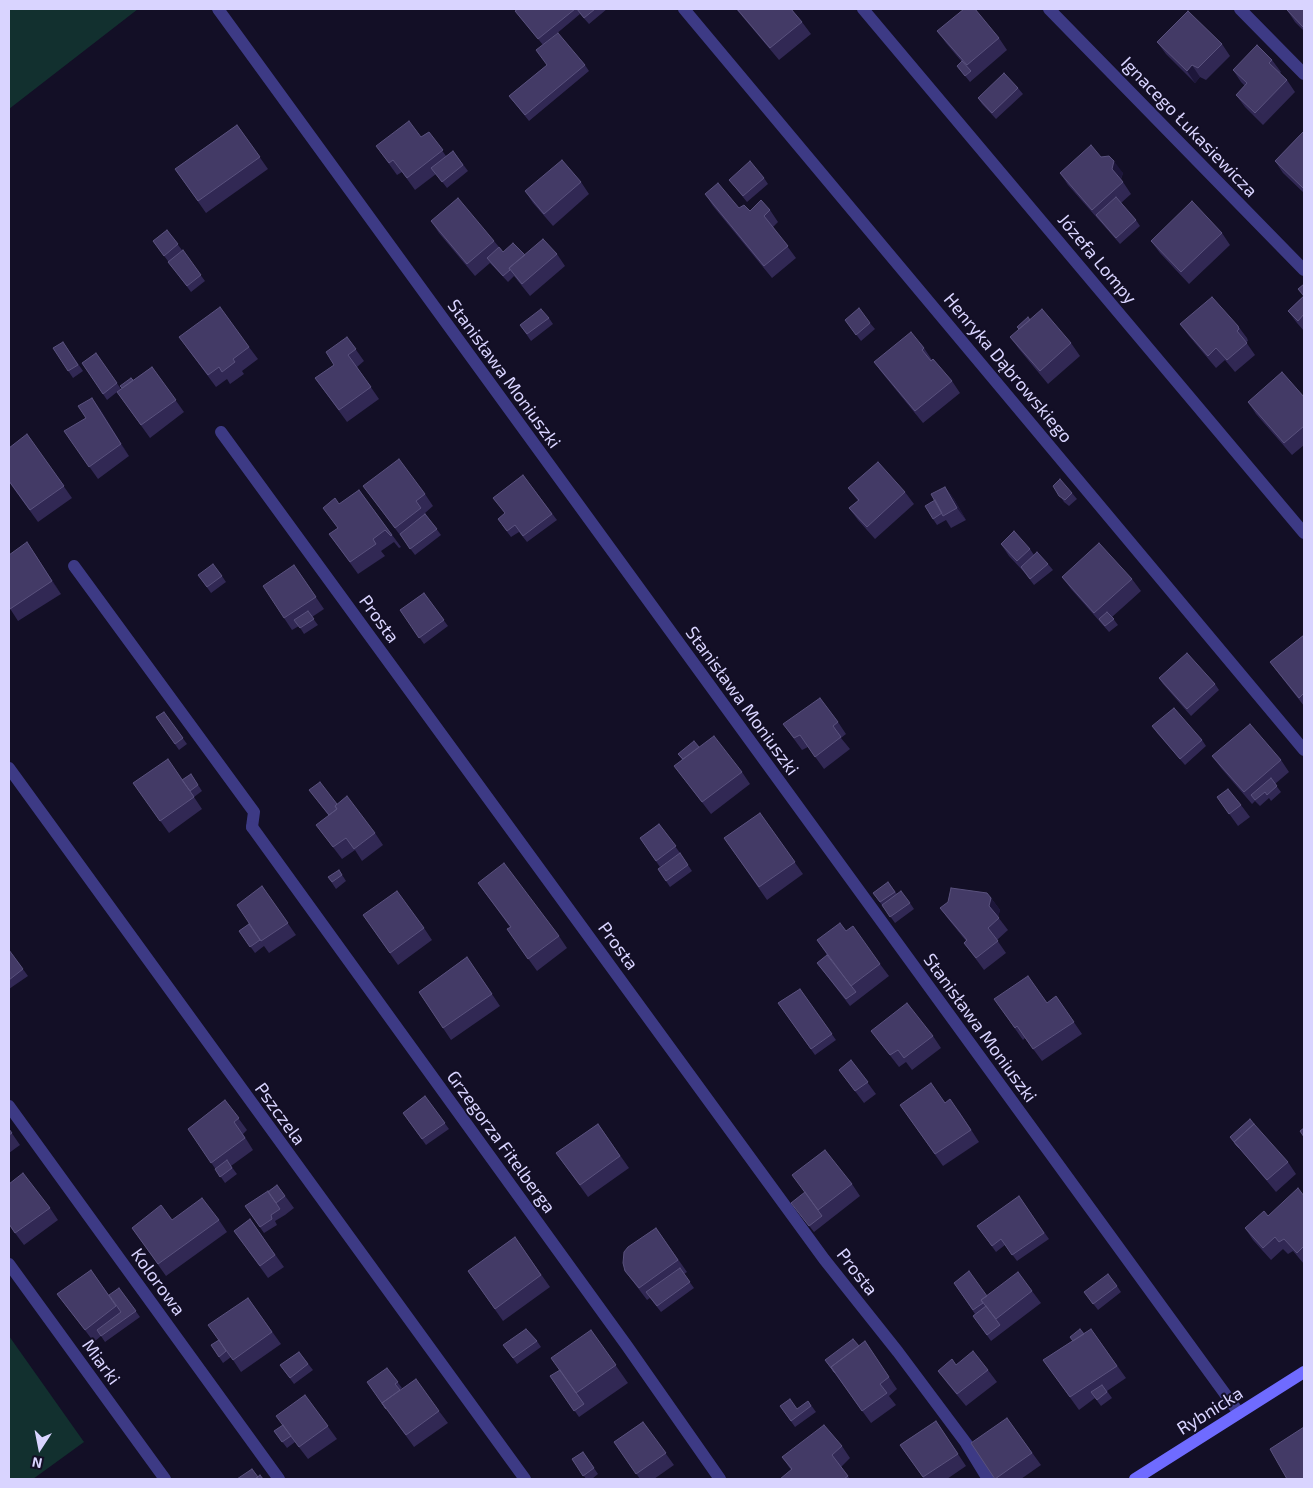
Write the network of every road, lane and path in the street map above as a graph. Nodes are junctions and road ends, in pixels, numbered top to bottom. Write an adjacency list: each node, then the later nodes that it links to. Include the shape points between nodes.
1 (218, 9): 16 (street, Stanisława Moniuszki)
2 (684, 9): 11 (street, Henryka Dąbrowskiego)
3 (863, 9): 9 (street, Józefa Lompy)
4 (1049, 9): 7 (street, Ignacego Łukasiewicza)
5 (1240, 9): 6 (street)
6 (1304, 74)
7 (1304, 270)
8 (221, 432): 21 (street, Prosta, via 824,1259 966,1443)
9 (1304, 533)
10 (74, 566): 20 (street, Grzegorza Fitelberga, via 254,812 252,827)
11 (1304, 750)
12 (9, 768): 19 (street, Pszczela)
13 (9, 1106): 18 (street, Kolorowa)
14 (9, 1264): 17 (street, Miarki)
15 (1304, 1372): 16 (main road, Rybnicka)
16 (1239, 1413): 22 (main road, Rybnicka)
17 (165, 1479)
18 (279, 1479)
19 (524, 1479)
20 (720, 1479)
21 (988, 1479)
22 (1135, 1479)

